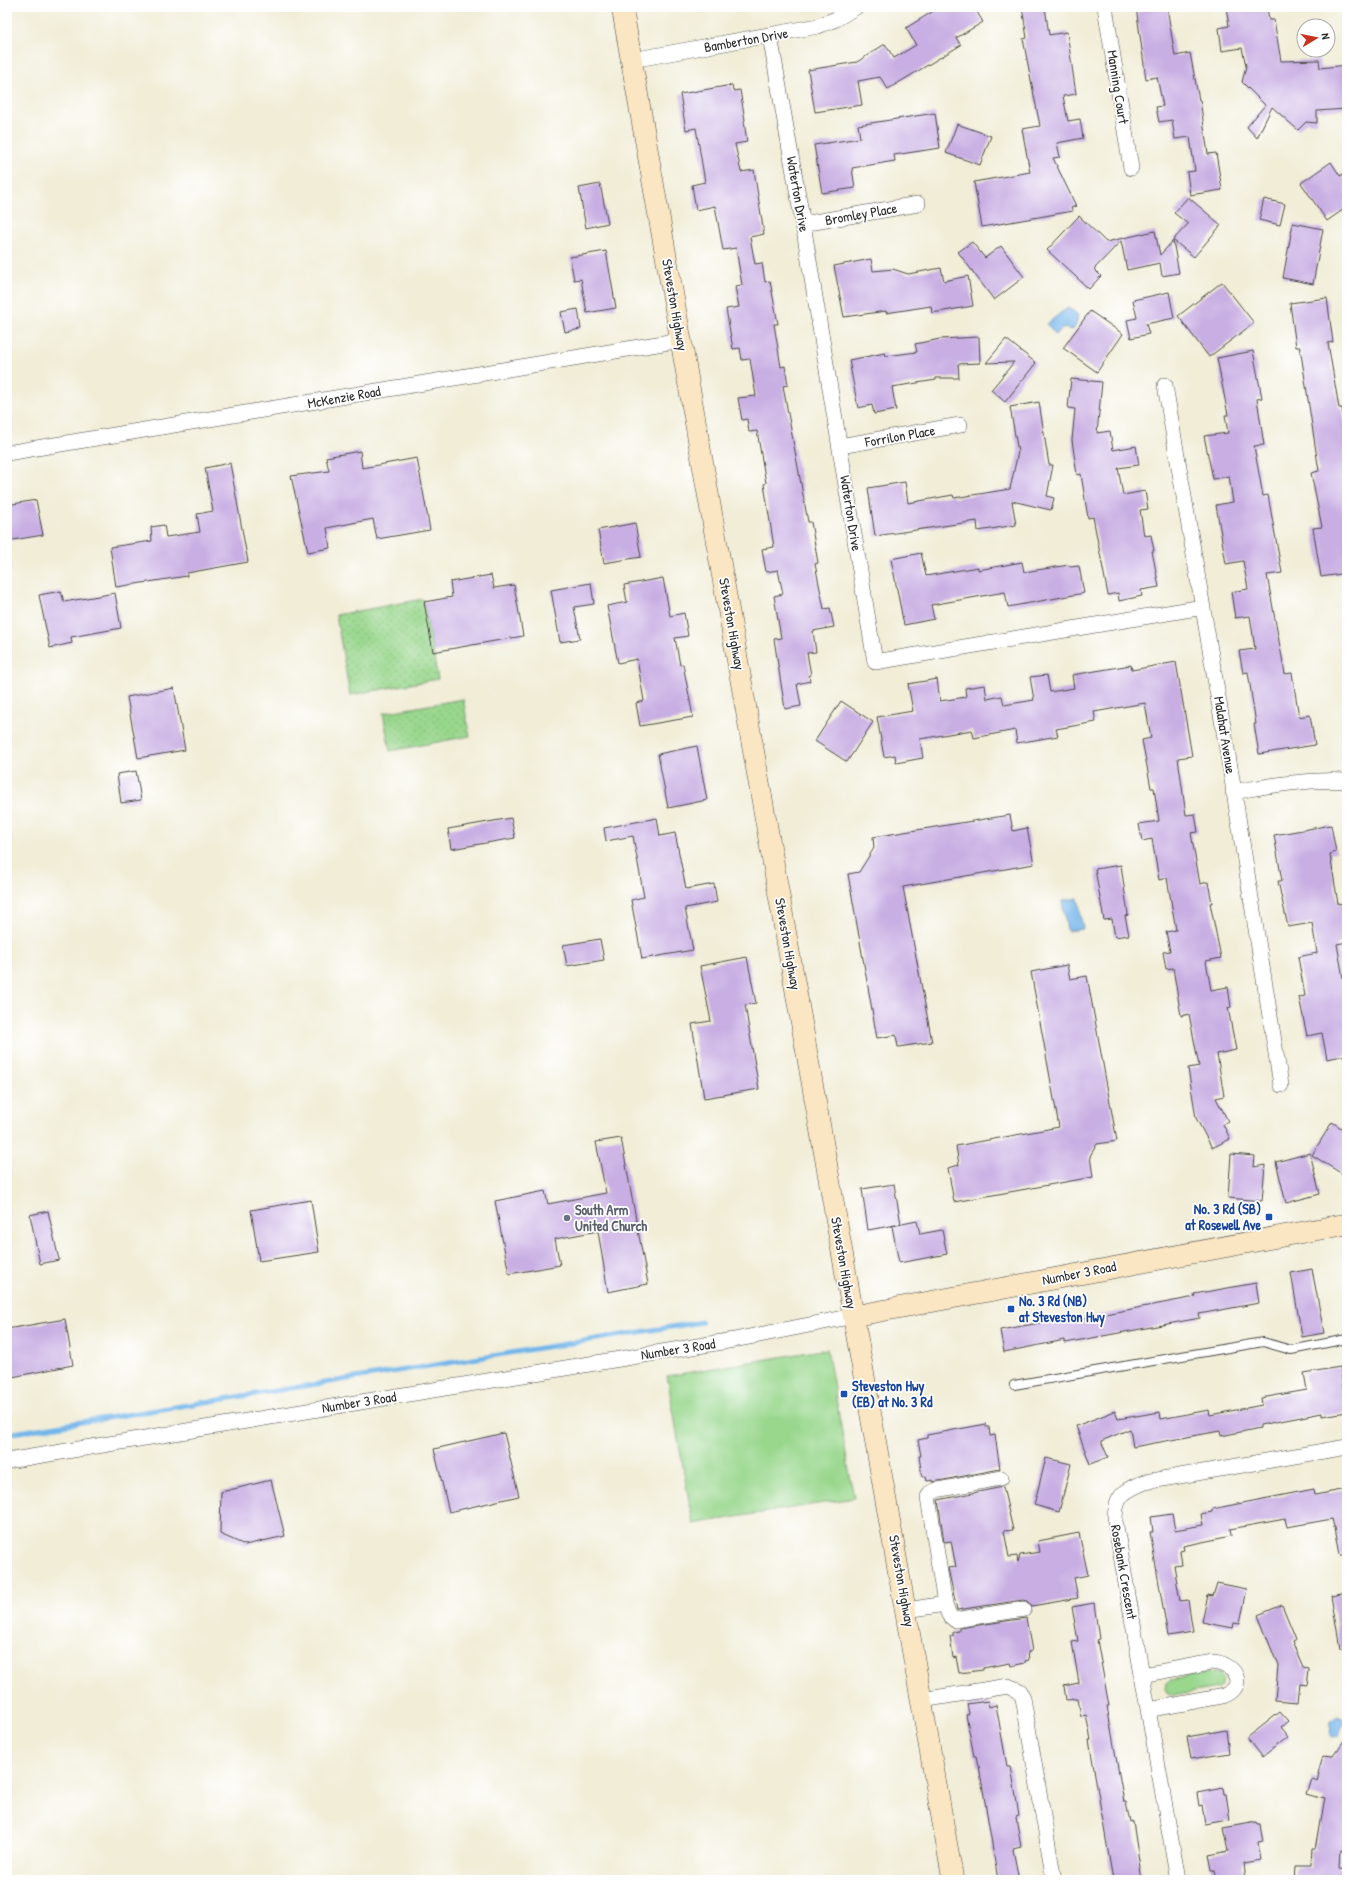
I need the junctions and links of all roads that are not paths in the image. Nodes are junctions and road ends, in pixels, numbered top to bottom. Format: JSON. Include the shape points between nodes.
{"nodes":[{"id":1,"x":622,"y":7,"type":"edge"},
{"id":2,"x":856,"y":7,"type":"edge"},
{"id":3,"x":1105,"y":7,"type":"edge"},
{"id":4,"x":770,"y":36,"type":"junction"},
{"id":5,"x":632,"y":60,"type":"junction"},
{"id":6,"x":1131,"y":168,"type":"dead end"},
{"id":7,"x":918,"y":204,"type":"dead end"},
{"id":8,"x":803,"y":224,"type":"junction"},
{"id":9,"x":681,"y":340,"type":"junction"},
{"id":10,"x":1165,"y":385,"type":"dead end"},
{"id":11,"x":960,"y":425,"type":"dead end"},
{"id":12,"x":840,"y":446,"type":"junction"},
{"id":13,"x":7,"y":453,"type":"edge"},
{"id":14,"x":1203,"y":606,"type":"junction"},
{"id":15,"x":1347,"y":781,"type":"edge"},
{"id":16,"x":1233,"y":792,"type":"junction"},
{"id":17,"x":1280,"y":1085,"type":"dead end"},
{"id":18,"x":1347,"y":1225,"type":"edge"},
{"id":19,"x":854,"y":1316,"type":"junction"},
{"id":20,"x":1347,"y":1339,"type":"edge"},
{"id":21,"x":1014,"y":1385,"type":"dead end"},
{"id":22,"x":1347,"y":1447,"type":"edge"},
{"id":23,"x":7,"y":1461,"type":"edge"},
{"id":24,"x":1000,"y":1478,"type":"dead end"},
{"id":25,"x":945,"y":1604,"type":"junction"},
{"id":26,"x":1024,"y":1609,"type":"dead end"},
{"id":27,"x":907,"y":1610,"type":"junction"},
{"id":28,"x":1142,"y":1674,"type":"junction"},
{"id":29,"x":922,"y":1700,"type":"junction"},
{"id":30,"x":1148,"y":1710,"type":"junction"},
{"id":31,"x":953,"y":1880,"type":"edge"},
{"id":32,"x":1054,"y":1880,"type":"edge"},
{"id":33,"x":1178,"y":1880,"type":"edge"}],
"edges":[{"from":1,"to":5,"type":"main road","name":"Steveston Highway"},
{"from":2,"to":4,"type":"street","name":"Bamberton Drive","via":[[818,26]]},
{"from":3,"to":6,"type":"street","name":"Manning Court"},
{"from":4,"to":5,"type":"street","name":"Bamberton Drive"},
{"from":4,"to":8,"type":"street","name":"Waterton Drive"},
{"from":5,"to":9,"type":"main road","name":"Steveston Highway"},
{"from":7,"to":8,"type":"street","name":"Bromley Place"},
{"from":8,"to":12,"type":"street","name":"Waterton Drive"},
{"from":9,"to":13,"type":"street","name":"McKenzie Road"},
{"from":9,"to":19,"type":"main road","name":"Steveston Highway"},
{"from":10,"to":14,"type":"street","name":"Malahat Avenue"},
{"from":11,"to":12,"type":"street","name":"Forrilon Place"},
{"from":12,"to":14,"type":"street","name":"Waterton Drive","via":[[875,662]]},
{"from":14,"to":16,"type":"street","name":"Malahat Avenue"},
{"from":15,"to":16,"type":"street","via":[[1300,781]]},
{"from":16,"to":17,"type":"street","name":"Malahat Avenue"},
{"from":18,"to":19,"type":"main road","name":"Number 3 Road"},
{"from":19,"to":23,"type":"street","name":"Number 3 Road","via":[[734,1340]]},
{"from":19,"to":27,"type":"main road","name":"Steveston Highway"},
{"from":20,"to":21,"type":"lane","via":[[1291,1350],[1263,1342]]},
{"from":22,"to":28,"type":"street","name":"Rosebank Crescent","via":[[1145,1482],[1130,1488],[1119,1497],[1115,1507],[1115,1521]]},
{"from":24,"to":25,"type":"street","via":[[937,1490],[928,1497]]},
{"from":25,"to":26,"type":"street","via":[[949,1615],[955,1620]]},
{"from":25,"to":27,"type":"street"},
{"from":27,"to":29,"type":"main road","name":"Steveston Highway"},
{"from":28,"to":30,"type":"street","name":"Rosebank Crescent"},
{"from":28,"to":30,"type":"street","via":[[1212,1662],[1230,1667],[1236,1677],[1233,1691],[1223,1696]]},
{"from":29,"to":31,"type":"main road","name":"Steveston Highway"},
{"from":29,"to":32,"type":"street","via":[[1008,1686],[1022,1694]]},
{"from":30,"to":33,"type":"street","name":"Rosebank Crescent"}]}
